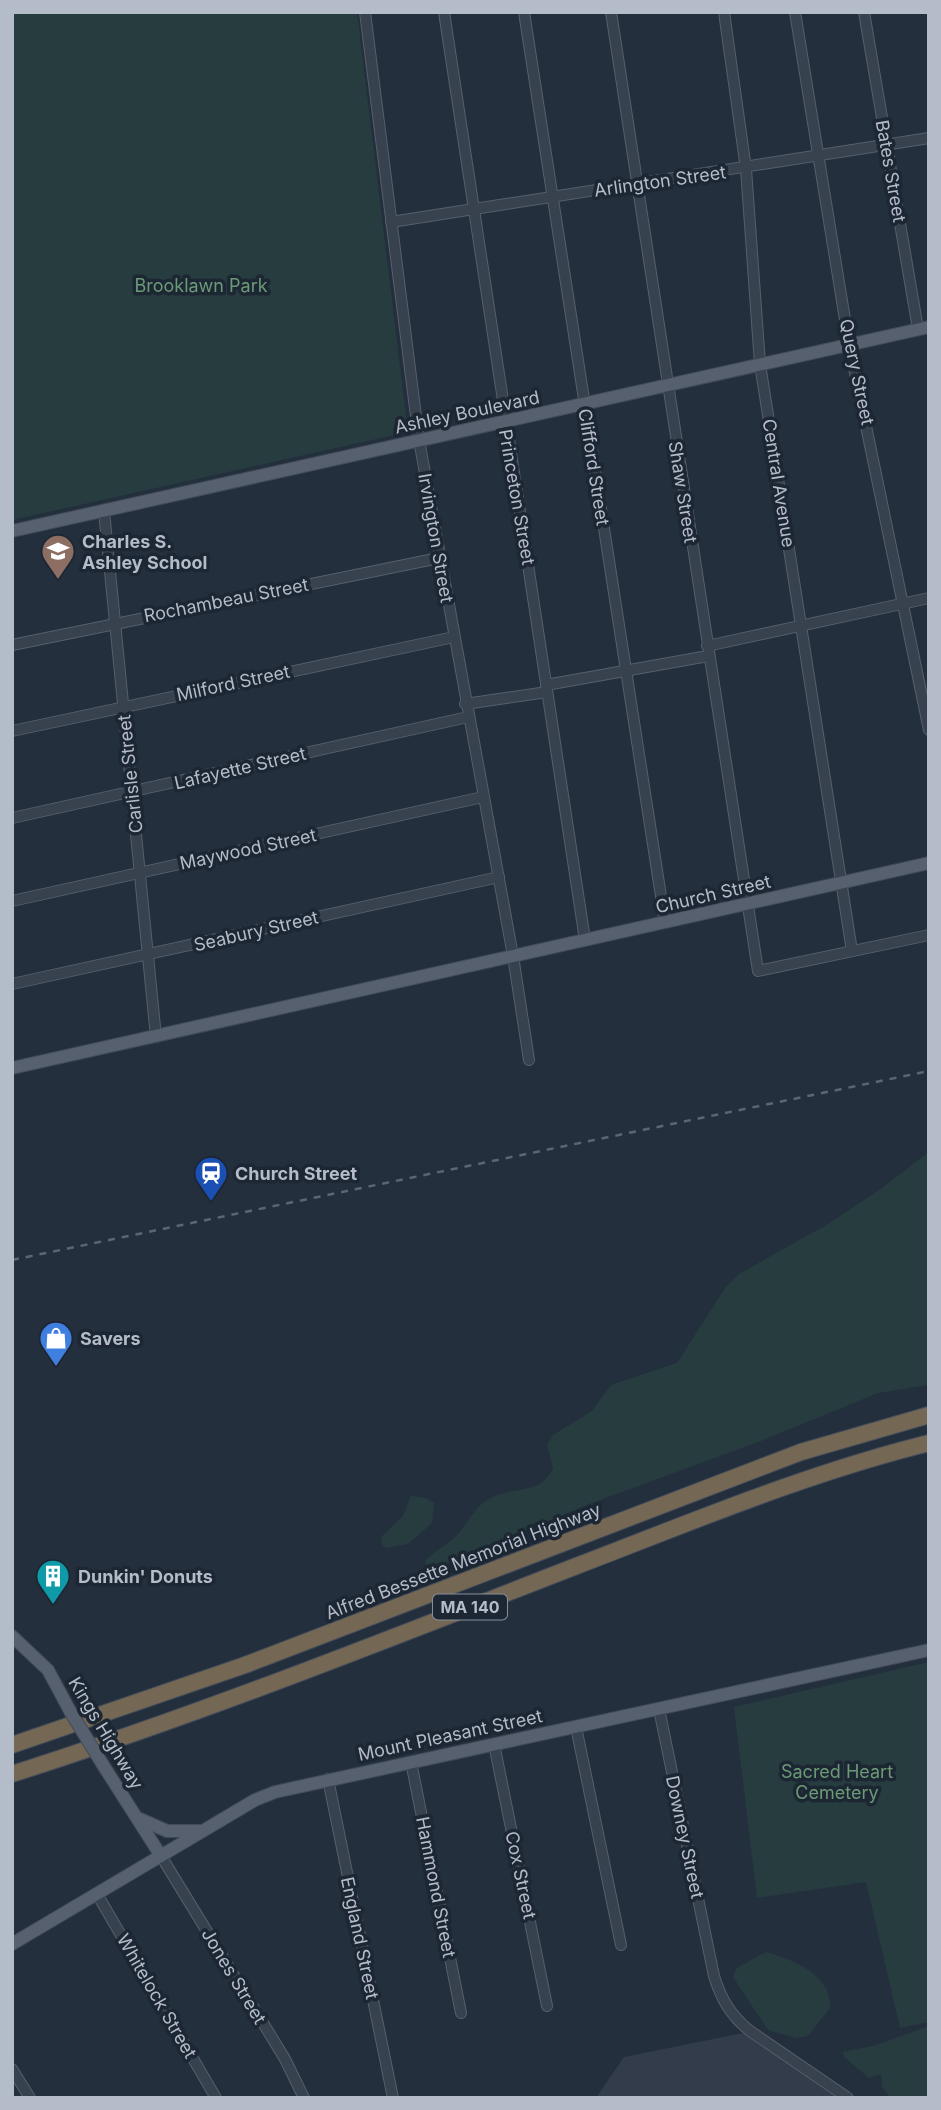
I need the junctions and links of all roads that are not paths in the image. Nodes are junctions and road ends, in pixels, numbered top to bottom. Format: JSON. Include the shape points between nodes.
{"nodes":[{"id":1,"x":365,"y":12,"type":"edge"},
{"id":2,"x":444,"y":12,"type":"edge"},
{"id":3,"x":524,"y":12,"type":"edge"},
{"id":4,"x":611,"y":12,"type":"edge"},
{"id":5,"x":724,"y":12,"type":"edge"},
{"id":6,"x":795,"y":12,"type":"edge"},
{"id":7,"x":864,"y":12,"type":"edge"},
{"id":8,"x":929,"y":138,"type":"edge"},
{"id":9,"x":887,"y":145,"type":"junction"},
{"id":10,"x":820,"y":156,"type":"junction"},
{"id":11,"x":746,"y":169,"type":"junction"},
{"id":12,"x":636,"y":184,"type":"junction"},
{"id":13,"x":554,"y":198,"type":"junction"},
{"id":14,"x":473,"y":210,"type":"junction"},
{"id":15,"x":391,"y":222,"type":"junction"},
{"id":16,"x":923,"y":328,"type":"edge"},
{"id":17,"x":849,"y":344,"type":"junction"},
{"id":18,"x":760,"y":364,"type":"junction"},
{"id":19,"x":666,"y":386,"type":"junction"},
{"id":20,"x":584,"y":404,"type":"junction"},
{"id":21,"x":504,"y":422,"type":"junction"},
{"id":22,"x":419,"y":440,"type":"junction"},
{"id":23,"x":104,"y":511,"type":"junction"},
{"id":24,"x":12,"y":531,"type":"edge"},
{"id":25,"x":439,"y":558,"type":"junction"},
{"id":26,"x":929,"y":598,"type":"edge"},
{"id":27,"x":902,"y":604,"type":"junction"},
{"id":28,"x":115,"y":622,"type":"junction"},
{"id":29,"x":800,"y":625,"type":"junction"},
{"id":30,"x":454,"y":637,"type":"junction"},
{"id":31,"x":12,"y":645,"type":"edge"},
{"id":32,"x":707,"y":651,"type":"junction"},
{"id":33,"x":626,"y":672,"type":"junction"},
{"id":34,"x":546,"y":689,"type":"junction"},
{"id":35,"x":465,"y":704,"type":"junction"},
{"id":36,"x":123,"y":706,"type":"junction"},
{"id":37,"x":468,"y":717,"type":"junction"},
{"id":38,"x":929,"y":730,"type":"edge"},
{"id":39,"x":12,"y":731,"type":"edge"},
{"id":40,"x":131,"y":792,"type":"junction"},
{"id":41,"x":483,"y":797,"type":"junction"},
{"id":42,"x":12,"y":818,"type":"edge"},
{"id":43,"x":929,"y":863,"type":"edge"},
{"id":44,"x":140,"y":873,"type":"junction"},
{"id":45,"x":499,"y":877,"type":"junction"},
{"id":46,"x":841,"y":882,"type":"junction"},
{"id":47,"x":12,"y":901,"type":"edge"},
{"id":48,"x":747,"y":904,"type":"junction"},
{"id":49,"x":665,"y":922,"type":"junction"},
{"id":50,"x":929,"y":935,"type":"edge"},
{"id":51,"x":585,"y":940,"type":"junction"},
{"id":52,"x":852,"y":951,"type":"junction"},
{"id":53,"x":148,"y":955,"type":"junction"},
{"id":54,"x":513,"y":956,"type":"junction"},
{"id":55,"x":12,"y":985,"type":"edge"},
{"id":56,"x":156,"y":1037,"type":"junction"},
{"id":57,"x":529,"y":1060,"type":"dead end"},
{"id":58,"x":12,"y":1068,"type":"edge"},
{"id":59,"x":929,"y":1415,"type":"edge"},
{"id":60,"x":929,"y":1443,"type":"edge"},
{"id":61,"x":12,"y":1636,"type":"edge"},
{"id":62,"x":929,"y":1650,"type":"edge"},
{"id":63,"x":659,"y":1709,"type":"junction"},
{"id":64,"x":576,"y":1727,"type":"junction"},
{"id":65,"x":17,"y":1743,"type":"edge"},
{"id":66,"x":494,"y":1744,"type":"junction"},
{"id":67,"x":58,"y":1759,"type":"junction"},
{"id":68,"x":411,"y":1762,"type":"junction"},
{"id":69,"x":12,"y":1774,"type":"edge"},
{"id":70,"x":12,"y":1779,"type":"edge"},
{"id":71,"x":328,"y":1779,"type":"junction"},
{"id":72,"x":136,"y":1817,"type":"junction"},
{"id":73,"x":204,"y":1831,"type":"junction"},
{"id":74,"x":161,"y":1856,"type":"junction"},
{"id":75,"x":97,"y":1894,"type":"junction"},
{"id":76,"x":12,"y":1944,"type":"edge"},
{"id":77,"x":621,"y":1945,"type":"dead end"},
{"id":78,"x":547,"y":2006,"type":"dead end"},
{"id":79,"x":461,"y":2013,"type":"dead end"},
{"id":80,"x":12,"y":2069,"type":"edge"},
{"id":81,"x":30,"y":2098,"type":"edge"},
{"id":82,"x":216,"y":2098,"type":"edge"},
{"id":83,"x":304,"y":2098,"type":"edge"},
{"id":84,"x":393,"y":2098,"type":"edge"},
{"id":85,"x":848,"y":2098,"type":"edge"}],
"edges":[{"from":1,"to":15,"type":"street","name":"Irvington Street"},
{"from":2,"to":14,"type":"street","name":"Princeton Street"},
{"from":3,"to":13,"type":"street","name":"Clifford Street"},
{"from":4,"to":12,"type":"street","name":"Shaw Street"},
{"from":5,"to":11,"type":"street","name":"Central Avenue"},
{"from":6,"to":10,"type":"street","name":"Query Street"},
{"from":7,"to":9,"type":"street","name":"Bates Street"},
{"from":8,"to":9,"type":"street","name":"Arlington Street"},
{"from":9,"to":10,"type":"street","name":"Arlington Street"},
{"from":9,"to":16,"type":"street","name":"Bates Street"},
{"from":10,"to":11,"type":"street","name":"Arlington Street"},
{"from":10,"to":17,"type":"street","name":"Query Street"},
{"from":11,"to":12,"type":"street","name":"Arlington Street"},
{"from":11,"to":18,"type":"street","name":"Central Avenue"},
{"from":12,"to":13,"type":"street","name":"Arlington Street"},
{"from":12,"to":19,"type":"street","name":"Shaw Street"},
{"from":13,"to":14,"type":"street","name":"Arlington Street"},
{"from":13,"to":20,"type":"street","name":"Clifford Street"},
{"from":14,"to":15,"type":"street","name":"Arlington Street"},
{"from":14,"to":21,"type":"street","name":"Princeton Street"},
{"from":15,"to":22,"type":"street","name":"Irvington Street"},
{"from":16,"to":17,"type":"main road","name":"Ashley Boulevard"},
{"from":17,"to":18,"type":"main road","name":"Ashley Boulevard"},
{"from":17,"to":27,"type":"street","name":"Query Street"},
{"from":18,"to":19,"type":"main road","name":"Ashley Boulevard"},
{"from":18,"to":29,"type":"street","name":"Central Avenue"},
{"from":19,"to":20,"type":"main road","name":"Ashley Boulevard"},
{"from":19,"to":32,"type":"street","name":"Shaw Street"},
{"from":20,"to":21,"type":"main road","name":"Ashley Boulevard"},
{"from":20,"to":33,"type":"street","name":"Clifford Street"},
{"from":21,"to":22,"type":"main road","name":"Ashley Boulevard"},
{"from":21,"to":34,"type":"street","name":"Princeton Street"},
{"from":22,"to":23,"type":"main road","name":"Ashley Boulevard"},
{"from":22,"to":25,"type":"street","name":"Irvington Street"},
{"from":23,"to":24,"type":"main road","name":"Ashley Boulevard"},
{"from":23,"to":28,"type":"street","name":"Carlisle Street"},
{"from":25,"to":28,"type":"street","name":"Rochambeau Street"},
{"from":25,"to":30,"type":"street","name":"Irvington Street"},
{"from":26,"to":27,"type":"street"},
{"from":27,"to":29,"type":"street"},
{"from":27,"to":38,"type":"street","name":"Query Street"},
{"from":28,"to":31,"type":"street","name":"Rochambeau Street"},
{"from":28,"to":36,"type":"street","name":"Carlisle Street"},
{"from":29,"to":32,"type":"street"},
{"from":29,"to":46,"type":"street","name":"Central Avenue"},
{"from":30,"to":35,"type":"street","name":"Irvington Street"},
{"from":30,"to":36,"type":"street","name":"Milford Street"},
{"from":32,"to":33,"type":"street"},
{"from":32,"to":48,"type":"street","name":"Shaw Street"},
{"from":33,"to":34,"type":"street"},
{"from":33,"to":49,"type":"street","name":"Clifford Street"},
{"from":34,"to":35,"type":"street"},
{"from":34,"to":51,"type":"street","name":"Princeton Street"},
{"from":35,"to":37,"type":"street","name":"Irvington Street"},
{"from":36,"to":39,"type":"street","name":"Milford Street"},
{"from":36,"to":40,"type":"street","name":"Carlisle Street"},
{"from":37,"to":40,"type":"street","name":"Lafayette Street"},
{"from":37,"to":41,"type":"street","name":"Irvington Street"},
{"from":40,"to":42,"type":"street","name":"Lafayette Street"},
{"from":40,"to":44,"type":"street","name":"Carlisle Street"},
{"from":41,"to":44,"type":"street","name":"Maywood Street"},
{"from":41,"to":45,"type":"street","name":"Irvington Street"},
{"from":43,"to":46,"type":"main road","name":"Church Street"},
{"from":44,"to":47,"type":"street","name":"Maywood Street"},
{"from":44,"to":53,"type":"street","name":"Carlisle Street"},
{"from":45,"to":53,"type":"street","name":"Seabury Street"},
{"from":45,"to":54,"type":"street","name":"Irvington Street"},
{"from":46,"to":48,"type":"main road","name":"Church Street"},
{"from":46,"to":52,"type":"street","name":"Central Avenue"},
{"from":48,"to":49,"type":"main road","name":"Church Street"},
{"from":48,"to":52,"type":"street","name":"Shaw Street","via":[[758,971]]},
{"from":49,"to":51,"type":"main road","name":"Church Street"},
{"from":50,"to":52,"type":"street"},
{"from":51,"to":54,"type":"main road","name":"Church Street"},
{"from":53,"to":55,"type":"street","name":"Seabury Street"},
{"from":53,"to":56,"type":"street","name":"Carlisle Street"},
{"from":54,"to":56,"type":"main road","name":"Church Street"},
{"from":54,"to":57,"type":"street","name":"Irvington Street"},
{"from":56,"to":58,"type":"main road","name":"Church Street"},
{"from":59,"to":65,"type":"highway","name":"Alfred Bessette Memorial Highway","number":"MA 140","via":[[789,1457],[245,1665]]},
{"from":60,"to":67,"type":"highway","number":"MA 140","via":[[755,1497],[308,1671]]},
{"from":61,"to":72,"type":"main road","name":"Kings Highway","bridge":true,"via":[[48,1670]]},
{"from":62,"to":63,"type":"main road","name":"Mount Pleasant Street"},
{"from":63,"to":64,"type":"main road","name":"Mount Pleasant Street"},
{"from":63,"to":85,"type":"street","name":"Downey Street","via":[[721,1996],[737,2020]]},
{"from":64,"to":66,"type":"main road","name":"Mount Pleasant Street"},
{"from":64,"to":77,"type":"street"},
{"from":66,"to":68,"type":"main road","name":"Mount Pleasant Street"},
{"from":66,"to":78,"type":"street","name":"Cox Street"},
{"from":67,"to":69,"type":"highway","number":"MA 140"},
{"from":67,"to":70,"type":"highway"},
{"from":68,"to":71,"type":"main road","name":"Mount Pleasant Street"},
{"from":68,"to":79,"type":"street","name":"Hammond Street"},
{"from":71,"to":73,"type":"main road","name":"Mount Pleasant Street","via":[[265,1796]]},
{"from":71,"to":84,"type":"street","name":"England Street"},
{"from":72,"to":73,"type":"main road","via":[[167,1831]]},
{"from":72,"to":74,"type":"main road","name":"Kings Highway"},
{"from":73,"to":74,"type":"main road","name":"Mount Pleasant Street"},
{"from":74,"to":75,"type":"main road","name":"Mount Pleasant Street"},
{"from":74,"to":83,"type":"street","name":"Jones Street"},
{"from":75,"to":76,"type":"main road","name":"Mount Pleasant Street"},
{"from":75,"to":82,"type":"street","name":"Whitelock Street"},
{"from":80,"to":81,"type":"street"}]}
